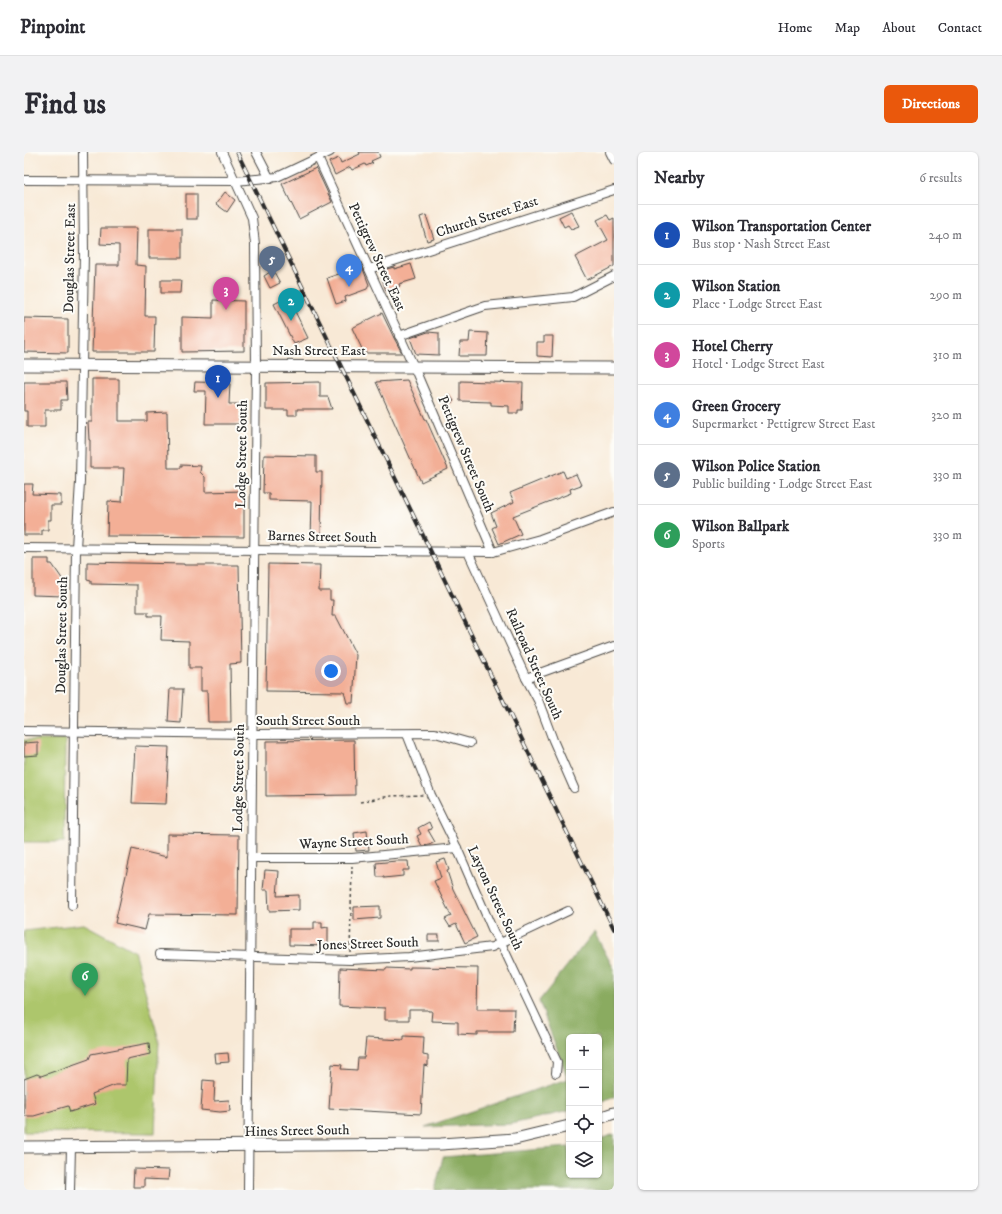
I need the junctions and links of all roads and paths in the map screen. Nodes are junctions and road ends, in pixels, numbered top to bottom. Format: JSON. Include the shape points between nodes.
{"nodes":[{"id":1,"x":83,"y":152,"type":"edge"},
{"id":2,"x":222,"y":152,"type":"edge"},
{"id":3,"x":256,"y":152,"type":"edge"},
{"id":4,"x":330,"y":152,"type":"edge"},
{"id":5,"x":610,"y":152,"type":"edge"},
{"id":6,"x":318,"y":158,"type":"junction"},
{"id":7,"x":614,"y":160,"type":"edge"},
{"id":8,"x":270,"y":179,"type":"junction"},
{"id":9,"x":24,"y":180,"type":"edge"},
{"id":10,"x":84,"y":180,"type":"junction"},
{"id":11,"x":236,"y":181,"type":"junction"},
{"id":12,"x":614,"y":190,"type":"edge"},
{"id":13,"x":369,"y":269,"type":"junction"},
{"id":14,"x":614,"y":276,"type":"edge"},
{"id":15,"x":399,"y":336,"type":"junction"},
{"id":16,"x":24,"y":364,"type":"edge"},
{"id":17,"x":81,"y":365,"type":"junction"},
{"id":18,"x":256,"y":366,"type":"junction"},
{"id":19,"x":414,"y":367,"type":"junction"},
{"id":20,"x":614,"y":368,"type":"edge"},
{"id":21,"x":614,"y":512,"type":"edge"},
{"id":22,"x":24,"y":548,"type":"edge"},
{"id":23,"x":76,"y":548,"type":"junction"},
{"id":24,"x":254,"y":550,"type":"junction"},
{"id":25,"x":468,"y":552,"type":"junction"},
{"id":26,"x":493,"y":552,"type":"junction"},
{"id":27,"x":614,"y":646,"type":"edge"},
{"id":28,"x":526,"y":678,"type":"junction"},
{"id":29,"x":24,"y":731,"type":"edge"},
{"id":30,"x":73,"y":732,"type":"junction"},
{"id":31,"x":252,"y":734,"type":"junction"},
{"id":32,"x":408,"y":734,"type":"junction"},
{"id":33,"x":470,"y":743,"type":"dead end"},
{"id":34,"x":574,"y":788,"type":"dead end"},
{"id":35,"x":431,"y":795,"type":"junction"},
{"id":36,"x":360,"y":802,"type":"dead end"},
{"id":37,"x":457,"y":848,"type":"junction"},
{"id":38,"x":251,"y":858,"type":"junction"},
{"id":39,"x":352,"y":858,"type":"junction"},
{"id":40,"x":72,"y":905,"type":"dead end"},
{"id":41,"x":568,"y":911,"type":"dead end"},
{"id":42,"x":500,"y":943,"type":"junction"},
{"id":43,"x":160,"y":954,"type":"dead end"},
{"id":44,"x":250,"y":957,"type":"junction"},
{"id":45,"x":350,"y":960,"type":"junction"},
{"id":46,"x":556,"y":1073,"type":"dead end"},
{"id":47,"x":614,"y":1113,"type":"edge"},
{"id":48,"x":602,"y":1117,"type":"edge"},
{"id":49,"x":566,"y":1127,"type":"edge"},
{"id":50,"x":248,"y":1146,"type":"junction"},
{"id":51,"x":24,"y":1147,"type":"edge"},
{"id":52,"x":71,"y":1147,"type":"junction"},
{"id":53,"x":70,"y":1190,"type":"edge"},
{"id":54,"x":248,"y":1190,"type":"edge"}],
"edges":[{"from":1,"to":10,"type":"street","name":"Douglas Street East"},
{"from":2,"to":11,"type":"street","name":"Lodge Street South"},
{"from":3,"to":8,"type":"street"},
{"from":4,"to":6,"type":"street"},
{"from":5,"to":7,"type":"street"},
{"from":6,"to":8,"type":"street"},
{"from":6,"to":13,"type":"street","name":"Pettigrew Street East"},
{"from":8,"to":11,"type":"street"},
{"from":9,"to":10,"type":"street"},
{"from":10,"to":11,"type":"street"},
{"from":10,"to":17,"type":"street","name":"Douglas Street East"},
{"from":11,"to":18,"type":"street","name":"Lodge Street South","via":[[252,218],[254,231]]},
{"from":12,"to":13,"type":"street","name":"Church Street East"},
{"from":13,"to":15,"type":"street","name":"Pettigrew Street East"},
{"from":14,"to":15,"type":"street","via":[[573,296],[485,306]]},
{"from":15,"to":19,"type":"street","name":"Pettigrew Street East"},
{"from":16,"to":17,"type":"main road","name":"Nash Street East"},
{"from":17,"to":18,"type":"main road","name":"Nash Street East"},
{"from":17,"to":23,"type":"street","name":"Douglas Street South","via":[[80,482]]},
{"from":18,"to":19,"type":"main road","name":"Nash Street East"},
{"from":18,"to":24,"type":"street","name":"Lodge Street South"},
{"from":19,"to":20,"type":"main road","name":"Nash Street East"},
{"from":19,"to":26,"type":"street","name":"Pettigrew Street South"},
{"from":21,"to":26,"type":"street","name":"Barnes Street South","via":[[540,539]]},
{"from":22,"to":23,"type":"street","name":"Barnes Street South"},
{"from":23,"to":24,"type":"street","name":"Barnes Street South"},
{"from":23,"to":30,"type":"street","name":"Douglas Street South"},
{"from":24,"to":25,"type":"street","name":"Barnes Street South"},
{"from":24,"to":31,"type":"street","name":"Lodge Street South"},
{"from":25,"to":26,"type":"street","name":"Barnes Street South"},
{"from":25,"to":28,"type":"street","name":"Railroad Street South"},
{"from":27,"to":28,"type":"street"},
{"from":28,"to":34,"type":"street","name":"Railroad Street South","via":[[538,700]]},
{"from":29,"to":30,"type":"street","name":"South Street South"},
{"from":30,"to":31,"type":"street","name":"South Street South"},
{"from":30,"to":40,"type":"street","name":"Douglas Street South"},
{"from":31,"to":32,"type":"street","name":"South Street South"},
{"from":31,"to":38,"type":"street","name":"Lodge Street South"},
{"from":32,"to":33,"type":"street","name":"South Street South","via":[[435,733]]},
{"from":32,"to":35,"type":"street","name":"Layton Street South"},
{"from":35,"to":36,"type":"path","via":[[390,796]]},
{"from":35,"to":37,"type":"street","name":"Layton Street South"},
{"from":37,"to":39,"type":"street","name":"Wayne Street South"},
{"from":37,"to":42,"type":"street","name":"Layton Street South"},
{"from":38,"to":39,"type":"street","name":"Wayne Street South"},
{"from":38,"to":44,"type":"street","name":"Lodge Street South"},
{"from":39,"to":45,"type":"path"},
{"from":41,"to":42,"type":"street","name":"Jones Street South"},
{"from":42,"to":45,"type":"street","name":"Jones Street South","via":[[481,949]]},
{"from":42,"to":46,"type":"street","name":"Layton Street South","via":[[557,1062]]},
{"from":43,"to":44,"type":"street","name":"Jones Street South"},
{"from":44,"to":45,"type":"street","name":"Jones Street South"},
{"from":44,"to":50,"type":"street","name":"Lodge Street South"},
{"from":47,"to":48,"type":"main road"},
{"from":49,"to":50,"type":"main road","name":"Hines Street South","via":[[514,1139],[441,1144]]},
{"from":50,"to":52,"type":"main road","name":"Hines Street South"},
{"from":50,"to":54,"type":"street","name":"Lodge Street South"},
{"from":51,"to":52,"type":"main road","name":"Hines Street South"},
{"from":52,"to":53,"type":"street"}]}
